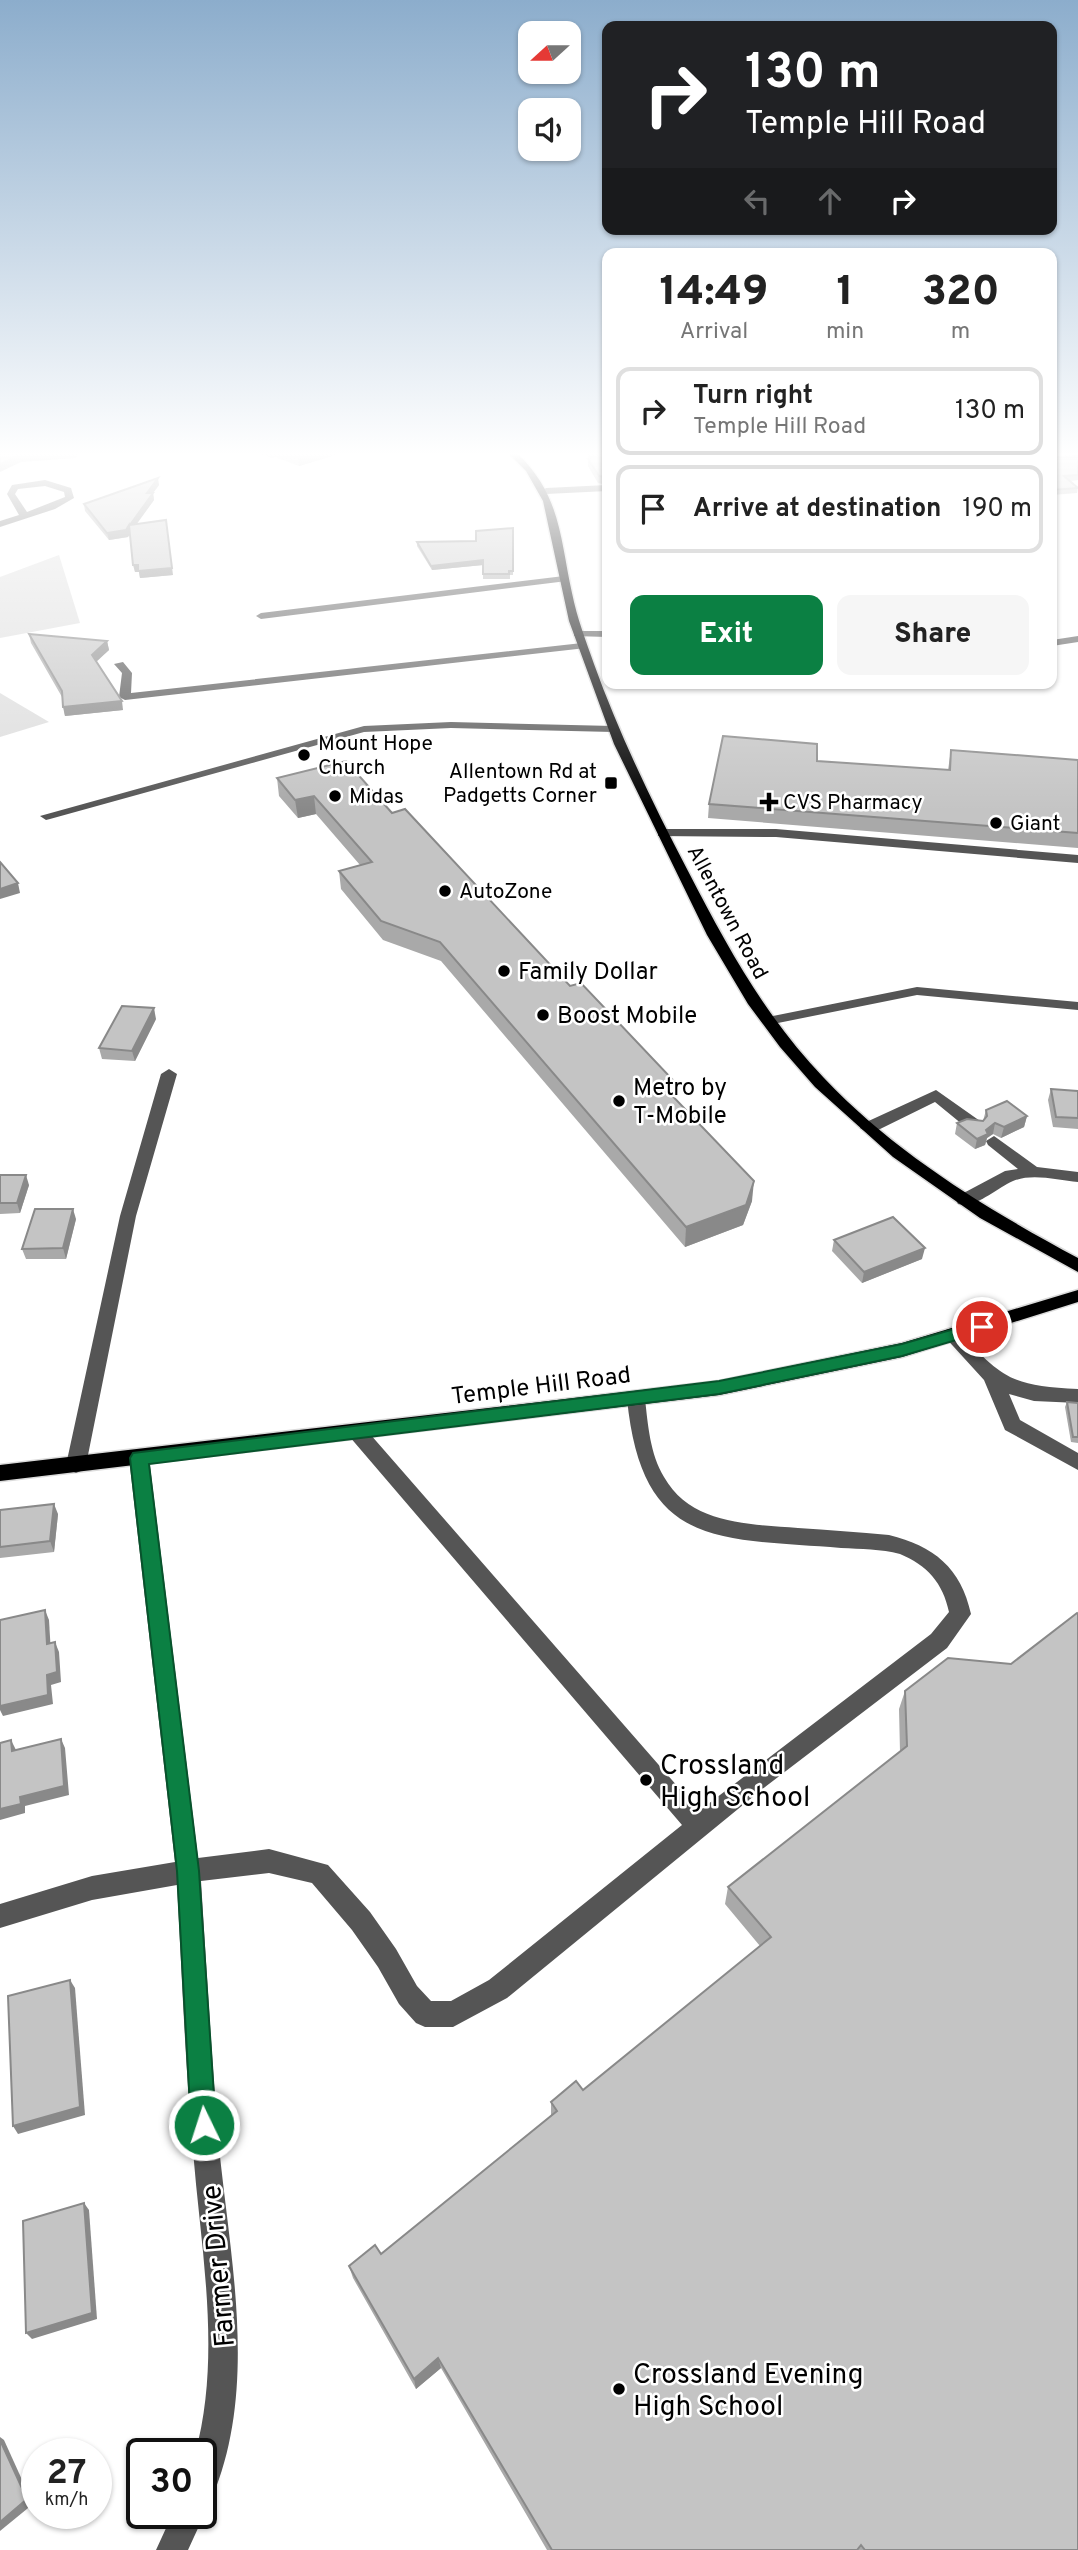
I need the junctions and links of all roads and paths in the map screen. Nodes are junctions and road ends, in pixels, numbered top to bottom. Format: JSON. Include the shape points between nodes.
{"nodes":[{"id":1,"x":563,"y":573,"type":"edge"},
{"id":2,"x":564,"y":579,"type":"junction"},
{"id":3,"x":261,"y":616,"type":"dead end"},
{"id":4,"x":602,"y":635,"type":"edge"},
{"id":5,"x":1078,"y":639,"type":"edge"},
{"id":6,"x":580,"y":640,"type":"junction"},
{"id":7,"x":1057,"y":642,"type":"edge"},
{"id":8,"x":119,"y":664,"type":"dead end"},
{"id":9,"x":613,"y":729,"type":"junction"},
{"id":10,"x":46,"y":816,"type":"dead end"},
{"id":11,"x":662,"y":833,"type":"junction"},
{"id":12,"x":1078,"y":859,"type":"edge"},
{"id":13,"x":1078,"y":1006,"type":"edge"},
{"id":14,"x":768,"y":1021,"type":"junction"},
{"id":15,"x":169,"y":1074,"type":"dead end"},
{"id":16,"x":974,"y":1125,"type":"edge"},
{"id":17,"x":868,"y":1128,"type":"junction"},
{"id":18,"x":994,"y":1140,"type":"edge"},
{"id":19,"x":1033,"y":1172,"type":"junction"},
{"id":20,"x":1078,"y":1177,"type":"edge"},
{"id":21,"x":964,"y":1200,"type":"junction"},
{"id":22,"x":1078,"y":1266,"type":"edge"},
{"id":23,"x":1078,"y":1296,"type":"edge"},
{"id":24,"x":953,"y":1335,"type":"junction"},
{"id":25,"x":993,"y":1379,"type":"junction"},
{"id":26,"x":1078,"y":1396,"type":"edge"},
{"id":27,"x":636,"y":1399,"type":"junction"},
{"id":28,"x":356,"y":1431,"type":"junction"},
{"id":29,"x":139,"y":1458,"type":"junction"},
{"id":30,"x":1078,"y":1462,"type":"edge"},
{"id":31,"x":76,"y":1465,"type":"junction"},
{"id":32,"x":0,"y":1473,"type":"edge"},
{"id":33,"x":699,"y":1828,"type":"junction"},
{"id":34,"x":188,"y":1871,"type":"junction"},
{"id":35,"x":0,"y":1916,"type":"edge"},
{"id":36,"x":214,"y":2438,"type":"edge"},
{"id":37,"x":182,"y":2529,"type":"edge"},
{"id":38,"x":172,"y":2550,"type":"edge"}],
"edges":[{"from":1,"to":2,"type":"main road","name":"Allentown Road"},
{"from":2,"to":3,"type":"street"},
{"from":2,"to":6,"type":"main road","name":"Allentown Road"},
{"from":4,"to":6,"type":"street"},
{"from":5,"to":7,"type":"street"},
{"from":6,"to":8,"type":"street","via":[[125,697],[127,673]]},
{"from":6,"to":9,"type":"main road","name":"Allentown Road"},
{"from":9,"to":10,"type":"street","via":[[451,725],[364,729]]},
{"from":9,"to":11,"type":"main road","name":"Allentown Road"},
{"from":11,"to":12,"type":"street","via":[[776,834]]},
{"from":11,"to":14,"type":"main road","name":"Allentown Road","via":[[735,974]]},
{"from":13,"to":14,"type":"street","via":[[917,991]]},
{"from":14,"to":17,"type":"main road","name":"Allentown Road","via":[[829,1093]]},
{"from":15,"to":31,"type":"street","via":[[128,1216]]},
{"from":16,"to":17,"type":"street","via":[[936,1095]]},
{"from":17,"to":21,"type":"main road","name":"Allentown Road"},
{"from":18,"to":19,"type":"street"},
{"from":19,"to":20,"type":"street"},
{"from":19,"to":21,"type":"street","via":[[1011,1175]]},
{"from":21,"to":22,"type":"main road","name":"Allentown Road"},
{"from":23,"to":24,"type":"main road","name":"Temple Hill Road"},
{"from":24,"to":25,"type":"street"},
{"from":24,"to":27,"type":"main road","name":"Temple Hill Road","via":[[802,1372]]},
{"from":25,"to":26,"type":"street","via":[[1013,1391]]},
{"from":25,"to":30,"type":"street","via":[[1012,1425]]},
{"from":27,"to":28,"type":"main road","name":"Temple Hill Road"},
{"from":27,"to":33,"type":"street","via":[[643,1450],[657,1483],[691,1518],[732,1531],[911,1548],[940,1566],[958,1598],[960,1614],[939,1641]]},
{"from":28,"to":29,"type":"main road","name":"Temple Hill Road"},
{"from":28,"to":33,"type":"street"},
{"from":29,"to":31,"type":"main road","name":"Temple Hill Road"},
{"from":29,"to":34,"type":"street","name":"Farmer Drive"},
{"from":31,"to":32,"type":"main road","name":"Temple Hill Road"},
{"from":33,"to":34,"type":"street","via":[[498,1989],[453,2014],[425,2014],[361,1921],[319,1873],[269,1861]]},
{"from":34,"to":35,"type":"street","via":[[92,1888]]},
{"from":34,"to":36,"type":"street","name":"Farmer Drive","via":[[225,2359]]},
{"from":37,"to":38,"type":"street"}]}
